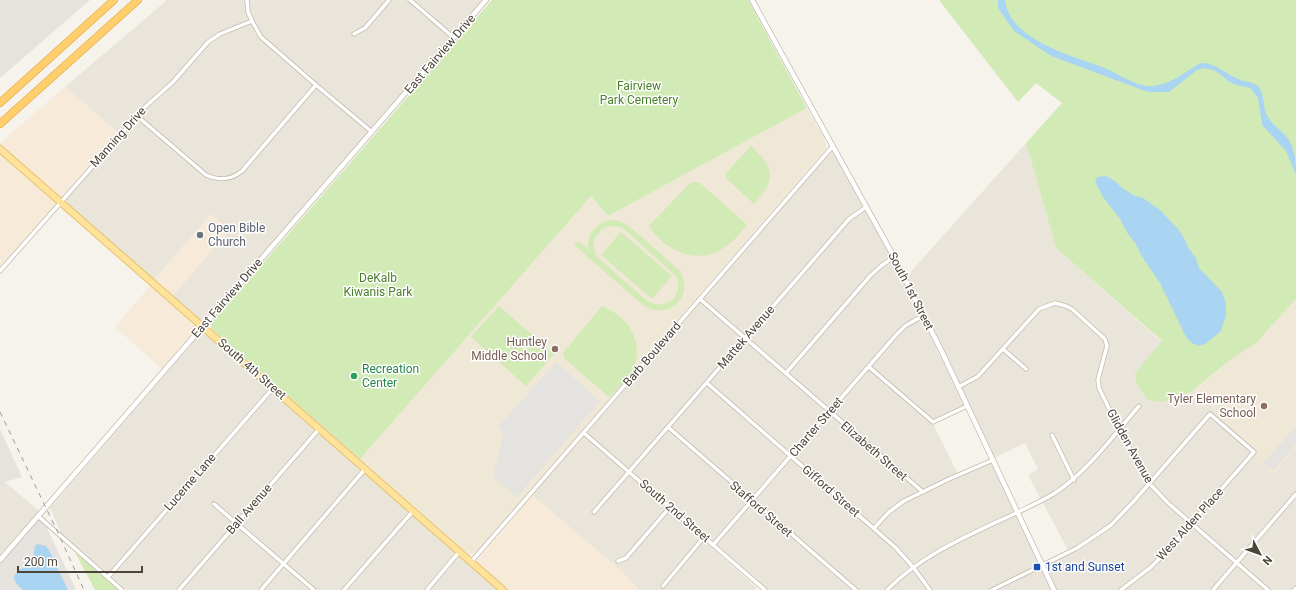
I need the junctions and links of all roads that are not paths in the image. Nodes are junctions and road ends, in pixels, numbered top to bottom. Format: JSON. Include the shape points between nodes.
{"nodes":[{"id":1,"x":114,"y":0,"type":"edge"},
{"id":2,"x":138,"y":0,"type":"edge"},
{"id":3,"x":247,"y":0,"type":"edge"},
{"id":4,"x":390,"y":0,"type":"edge"},
{"id":5,"x":410,"y":0,"type":"edge"},
{"id":6,"x":486,"y":0,"type":"edge"},
{"id":7,"x":752,"y":0,"type":"edge"},
{"id":8,"x":252,"y":21,"type":"junction"},
{"id":9,"x":354,"y":34,"type":"dead end"},
{"id":10,"x":454,"y":38,"type":"junction"},
{"id":11,"x":316,"y":85,"type":"junction"},
{"id":12,"x":0,"y":103,"type":"edge"},
{"id":13,"x":137,"y":116,"type":"junction"},
{"id":14,"x":0,"y":124,"type":"edge"},
{"id":15,"x":372,"y":132,"type":"junction"},
{"id":16,"x":833,"y":146,"type":"junction"},
{"id":17,"x":0,"y":149,"type":"edge"},
{"id":18,"x":60,"y":202,"type":"junction"},
{"id":19,"x":866,"y":207,"type":"junction"},
{"id":20,"x":894,"y":257,"type":"junction"},
{"id":21,"x":0,"y":271,"type":"edge"},
{"id":22,"x":700,"y":299,"type":"junction"},
{"id":23,"x":924,"y":315,"type":"junction"},
{"id":24,"x":203,"y":327,"type":"junction"},
{"id":25,"x":745,"y":338,"type":"junction"},
{"id":26,"x":1003,"y":349,"type":"junction"},
{"id":27,"x":868,"y":367,"type":"junction"},
{"id":28,"x":1026,"y":369,"type":"dead end"},
{"id":29,"x":786,"y":373,"type":"junction"},
{"id":30,"x":707,"y":383,"type":"junction"},
{"id":31,"x":958,"y":387,"type":"junction"},
{"id":32,"x":273,"y":388,"type":"junction"},
{"id":33,"x":967,"y":406,"type":"junction"},
{"id":34,"x":1139,"y":406,"type":"dead end"},
{"id":35,"x":829,"y":412,"type":"junction"},
{"id":36,"x":668,"y":427,"type":"junction"},
{"id":37,"x":319,"y":429,"type":"junction"},
{"id":38,"x":1119,"y":429,"type":"junction"},
{"id":39,"x":584,"y":433,"type":"junction"},
{"id":40,"x":1052,"y":435,"type":"dead end"},
{"id":41,"x":791,"y":457,"type":"junction"},
{"id":42,"x":993,"y":460,"type":"junction"},
{"id":43,"x":365,"y":470,"type":"junction"},
{"id":44,"x":628,"y":472,"type":"junction"},
{"id":45,"x":1074,"y":480,"type":"junction"},
{"id":46,"x":1149,"y":483,"type":"junction"},
{"id":47,"x":922,"y":492,"type":"junction"},
{"id":48,"x":1296,"y":494,"type":"edge"},
{"id":49,"x":752,"y":501,"type":"junction"},
{"id":50,"x":214,"y":504,"type":"dead end"},
{"id":51,"x":670,"y":507,"type":"junction"},
{"id":52,"x":413,"y":511,"type":"junction"},
{"id":53,"x":594,"y":512,"type":"dead end"},
{"id":54,"x":1018,"y":512,"type":"junction"},
{"id":55,"x":38,"y":516,"type":"junction"},
{"id":56,"x":1192,"y":523,"type":"junction"},
{"id":57,"x":237,"y":524,"type":"junction"},
{"id":58,"x":874,"y":528,"type":"junction"},
{"id":59,"x":704,"y":537,"type":"junction"},
{"id":60,"x":713,"y":545,"type":"junction"},
{"id":61,"x":459,"y":552,"type":"junction"},
{"id":62,"x":0,"y":560,"type":"edge"},
{"id":63,"x":618,"y":561,"type":"dead end"},
{"id":64,"x":471,"y":562,"type":"junction"},
{"id":65,"x":1237,"y":562,"type":"junction"},
{"id":66,"x":284,"y":564,"type":"junction"},
{"id":67,"x":1042,"y":565,"type":"junction"},
{"id":68,"x":913,"y":567,"type":"junction"},
{"id":69,"x":108,"y":577,"type":"junction"},
{"id":70,"x":663,"y":586,"type":"dead end"},
{"id":71,"x":122,"y":590,"type":"edge"},
{"id":72,"x":179,"y":590,"type":"edge"},
{"id":73,"x":261,"y":590,"type":"edge"},
{"id":74,"x":314,"y":590,"type":"edge"},
{"id":75,"x":344,"y":590,"type":"edge"},
{"id":76,"x":427,"y":590,"type":"edge"},
{"id":77,"x":503,"y":590,"type":"edge"},
{"id":78,"x":765,"y":590,"type":"edge"},
{"id":79,"x":856,"y":590,"type":"edge"},
{"id":80,"x":887,"y":590,"type":"edge"},
{"id":81,"x":930,"y":590,"type":"edge"},
{"id":82,"x":992,"y":590,"type":"edge"},
{"id":83,"x":1054,"y":590,"type":"edge"},
{"id":84,"x":1123,"y":590,"type":"edge"},
{"id":85,"x":1213,"y":590,"type":"edge"},
{"id":86,"x":1268,"y":590,"type":"edge"}],
"edges":[{"from":1,"to":12,"type":"highway"},
{"from":2,"to":14,"type":"highway"},
{"from":3,"to":8,"type":"street"},
{"from":4,"to":9,"type":"street","via":[[365,28]]},
{"from":5,"to":10,"type":"street"},
{"from":6,"to":10,"type":"street","name":"East Fairview Drive"},
{"from":7,"to":16,"type":"street","name":"South 1st Street"},
{"from":8,"to":11,"type":"street","via":[[256,30],[268,43]]},
{"from":8,"to":13,"type":"street","name":"Manning Drive","via":[[220,34],[208,42],[173,82],[153,98]]},
{"from":10,"to":15,"type":"street","name":"East Fairview Drive"},
{"from":11,"to":13,"type":"street","via":[[242,170],[233,177],[222,180],[206,176]]},
{"from":11,"to":15,"type":"street"},
{"from":13,"to":18,"type":"street","name":"Manning Drive"},
{"from":15,"to":24,"type":"street","name":"East Fairview Drive"},
{"from":16,"to":19,"type":"street","name":"South 1st Street"},
{"from":16,"to":22,"type":"street","name":"Barb Boulevard"},
{"from":17,"to":18,"type":"main road","name":"South 4th Street"},
{"from":18,"to":21,"type":"street","name":"Manning Drive"},
{"from":18,"to":24,"type":"main road","name":"South 4th Street"},
{"from":19,"to":20,"type":"street","name":"South 1st Street"},
{"from":19,"to":25,"type":"street","name":"Mattek Avenue","via":[[849,219]]},
{"from":20,"to":23,"type":"street","name":"South 1st Street"},
{"from":20,"to":29,"type":"street","via":[[878,268]]},
{"from":22,"to":25,"type":"street","name":"Elizabeth Street"},
{"from":22,"to":39,"type":"street","name":"Barb Boulevard"},
{"from":23,"to":27,"type":"street","name":"Charter Street","via":[[905,326]]},
{"from":23,"to":31,"type":"street","name":"South 1st Street"},
{"from":24,"to":32,"type":"main road","name":"South 4th Street"},
{"from":24,"to":55,"type":"street","name":"East Fairview Drive"},
{"from":25,"to":29,"type":"street","name":"Elizabeth Street"},
{"from":25,"to":30,"type":"street","name":"Mattek Avenue"},
{"from":26,"to":28,"type":"street"},
{"from":26,"to":31,"type":"street","name":"Glidden Avenue","via":[[979,375]]},
{"from":26,"to":38,"type":"street","name":"Glidden Avenue","via":[[1043,307],[1059,304],[1077,313],[1101,334],[1107,345],[1098,382]]},
{"from":27,"to":33,"type":"street","via":[[933,422]]},
{"from":27,"to":35,"type":"street","name":"Charter Street"},
{"from":29,"to":35,"type":"street","name":"Elizabeth Street"},
{"from":30,"to":36,"type":"street","name":"Mattek Avenue"},
{"from":30,"to":41,"type":"street","name":"Gifford Street"},
{"from":31,"to":33,"type":"street","name":"South 1st Street"},
{"from":32,"to":37,"type":"main road","name":"South 4th Street"},
{"from":32,"to":69,"type":"street","name":"Lucerne Lane"},
{"from":33,"to":42,"type":"street","name":"South 1st Street"},
{"from":34,"to":38,"type":"street"},
{"from":35,"to":41,"type":"street","name":"Charter Street"},
{"from":35,"to":47,"type":"street","name":"Elizabeth Street"},
{"from":36,"to":44,"type":"street","name":"Mattek Avenue"},
{"from":36,"to":49,"type":"street","name":"Stafford Street"},
{"from":37,"to":43,"type":"main road","name":"South 4th Street"},
{"from":37,"to":57,"type":"street","name":"Ball Avenue"},
{"from":38,"to":45,"type":"street"},
{"from":38,"to":46,"type":"street","name":"Glidden Avenue"},
{"from":39,"to":44,"type":"street","name":"South 2nd Street"},
{"from":39,"to":64,"type":"street","name":"Barb Boulevard"},
{"from":40,"to":45,"type":"street"},
{"from":41,"to":49,"type":"street","name":"Charter Street"},
{"from":41,"to":58,"type":"street","name":"Gifford Street"},
{"from":42,"to":47,"type":"street"},
{"from":42,"to":54,"type":"street","name":"South 1st Street"},
{"from":43,"to":52,"type":"main road","name":"South 4th Street"},
{"from":43,"to":66,"type":"street"},
{"from":44,"to":51,"type":"street","name":"South 2nd Street"},
{"from":44,"to":53,"type":"street","name":"Mattek Avenue"},
{"from":45,"to":54,"type":"street"},
{"from":46,"to":56,"type":"street","name":"Glidden Avenue"},
{"from":46,"to":56,"type":"street","name":"West Alden Place","via":[[1210,414],[1254,452]]},
{"from":46,"to":67,"type":"street","via":[[1120,516],[1101,532],[1077,548]]},
{"from":47,"to":58,"type":"street","via":[[893,509]]},
{"from":48,"to":65,"type":"street"},
{"from":49,"to":60,"type":"street","name":"Charter Street"},
{"from":49,"to":79,"type":"street","name":"Stafford Street"},
{"from":50,"to":57,"type":"street"},
{"from":51,"to":59,"type":"street","name":"South 2nd Street"},
{"from":51,"to":63,"type":"street","via":[[626,558]]},
{"from":52,"to":61,"type":"main road","name":"South 4th Street"},
{"from":52,"to":75,"type":"street"},
{"from":54,"to":67,"type":"street","name":"South 1st Street"},
{"from":54,"to":68,"type":"street","via":[[948,545]]},
{"from":55,"to":62,"type":"street","name":"East Fairview Drive"},
{"from":55,"to":69,"type":"street"},
{"from":56,"to":65,"type":"street","name":"Glidden Avenue"},
{"from":56,"to":84,"type":"street","name":"West Alden Place","via":[[1156,562]]},
{"from":57,"to":66,"type":"street"},
{"from":57,"to":72,"type":"street","name":"Ball Avenue"},
{"from":58,"to":68,"type":"street","name":"Gifford Street"},
{"from":59,"to":60,"type":"street","name":"South 2nd Street"},
{"from":59,"to":70,"type":"street"},
{"from":60,"to":78,"type":"street","name":"South 2nd Street"},
{"from":61,"to":64,"type":"main road","name":"South 4th Street"},
{"from":61,"to":76,"type":"street"},
{"from":64,"to":77,"type":"main road","name":"South 4th Street"},
{"from":65,"to":85,"type":"street"},
{"from":65,"to":86,"type":"street","name":"Glidden Avenue"},
{"from":66,"to":73,"type":"street"},
{"from":66,"to":74,"type":"street"},
{"from":67,"to":82,"type":"street"},
{"from":67,"to":83,"type":"street","name":"South 1st Street"},
{"from":68,"to":80,"type":"street"},
{"from":68,"to":81,"type":"street","name":"Gifford Street"},
{"from":69,"to":71,"type":"street"}]}
